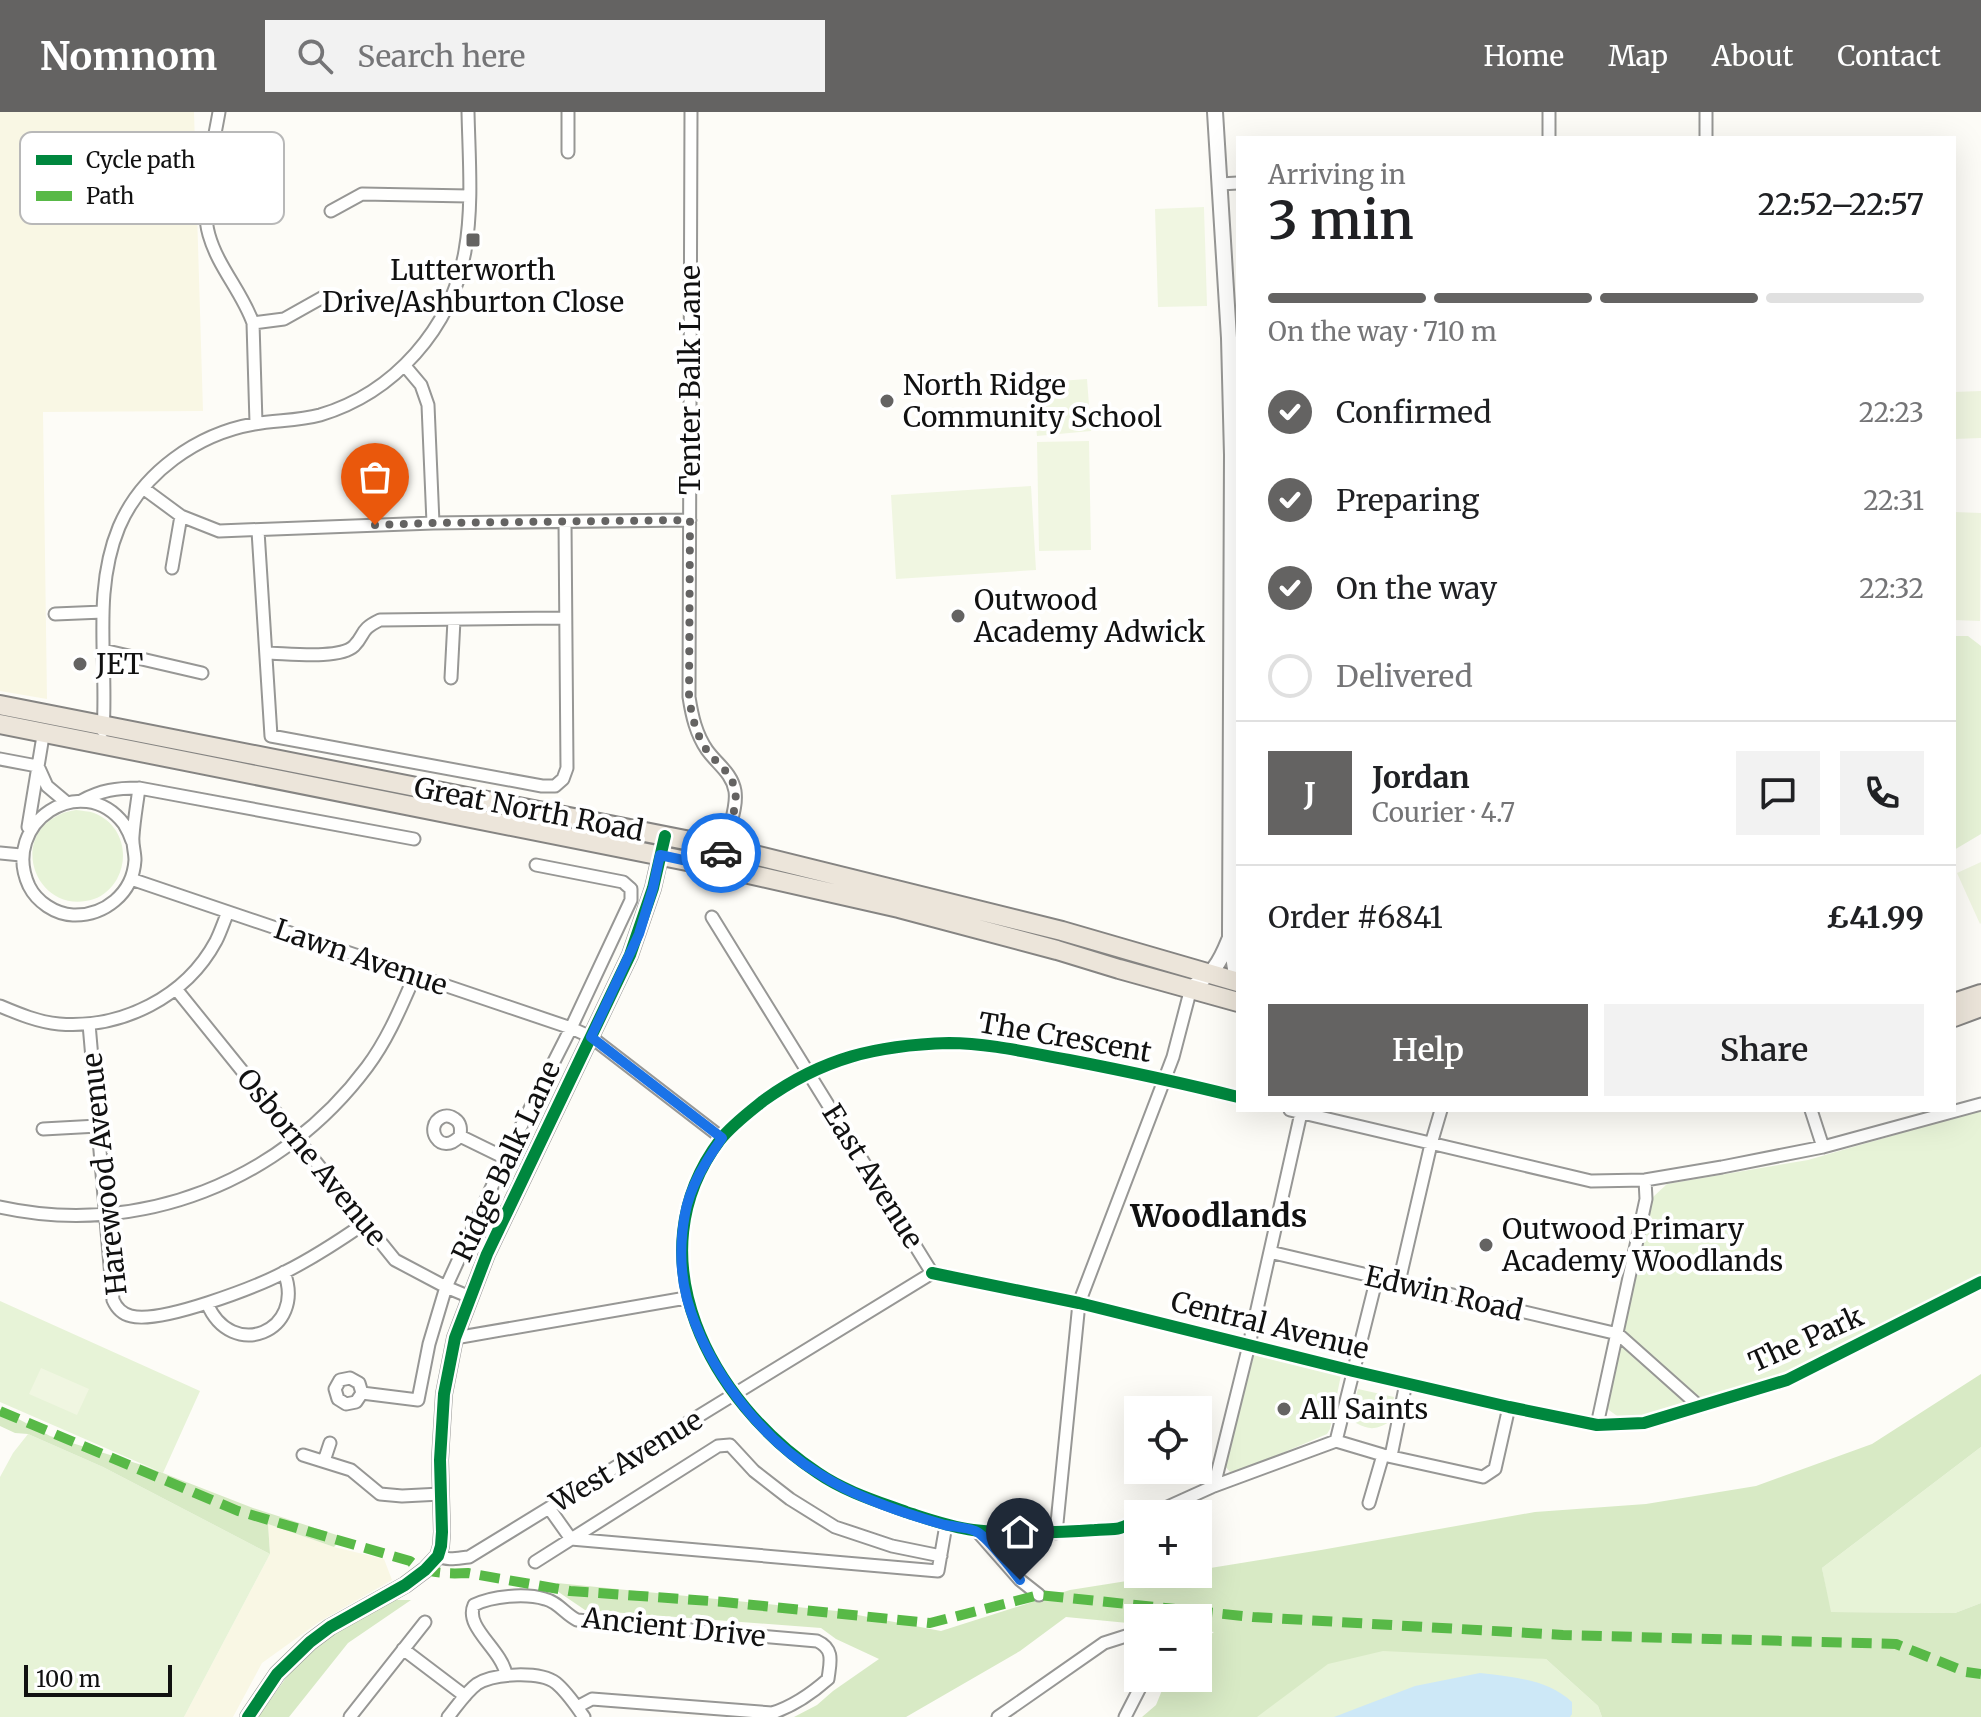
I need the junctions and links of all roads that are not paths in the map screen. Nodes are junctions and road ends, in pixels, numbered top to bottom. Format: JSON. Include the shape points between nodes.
{"nodes":[{"id":1,"x":219,"y":112,"type":"edge"},
{"id":2,"x":468,"y":112,"type":"edge"},
{"id":3,"x":568,"y":112,"type":"edge"},
{"id":4,"x":691,"y":112,"type":"edge"},
{"id":5,"x":1215,"y":112,"type":"edge"},
{"id":6,"x":1549,"y":112,"type":"edge"},
{"id":7,"x":1706,"y":112,"type":"edge"},
{"id":8,"x":216,"y":132,"type":"edge"},
{"id":9,"x":1549,"y":136,"type":"edge"},
{"id":10,"x":1706,"y":136,"type":"edge"},
{"id":11,"x":568,"y":152,"type":"dead end"},
{"id":12,"x":1236,"y":183,"type":"edge"},
{"id":13,"x":1220,"y":184,"type":"junction"},
{"id":14,"x":469,"y":196,"type":"junction"},
{"id":15,"x":331,"y":211,"type":"dead end"},
{"id":16,"x":207,"y":224,"type":"edge"},
{"id":17,"x":325,"y":296,"type":"dead end"},
{"id":18,"x":253,"y":323,"type":"junction"},
{"id":19,"x":1234,"y":338,"type":"edge"},
{"id":20,"x":405,"y":366,"type":"junction"},
{"id":21,"x":256,"y":423,"type":"junction"},
{"id":22,"x":143,"y":488,"type":"junction"},
{"id":23,"x":181,"y":516,"type":"junction"},
{"id":24,"x":690,"y":520,"type":"junction"},
{"id":25,"x":565,"y":522,"type":"junction"},
{"id":26,"x":433,"y":523,"type":"junction"},
{"id":27,"x":258,"y":531,"type":"junction"},
{"id":28,"x":172,"y":568,"type":"dead end"},
{"id":29,"x":103,"y":612,"type":"junction"},
{"id":30,"x":55,"y":614,"type":"dead end"},
{"id":31,"x":565,"y":618,"type":"junction"},
{"id":32,"x":454,"y":620,"type":"junction"},
{"id":33,"x":103,"y":650,"type":"junction"},
{"id":34,"x":266,"y":653,"type":"junction"},
{"id":35,"x":202,"y":673,"type":"dead end"},
{"id":36,"x":451,"y":678,"type":"dead end"},
{"id":37,"x":0,"y":705,"type":"edge"},
{"id":38,"x":45,"y":723,"type":"junction"},
{"id":39,"x":0,"y":724,"type":"edge"},
{"id":40,"x":102,"y":734,"type":"junction"},
{"id":41,"x":0,"y":759,"type":"edge"},
{"id":42,"x":37,"y":766,"type":"junction"},
{"id":43,"x":139,"y":788,"type":"junction"},
{"id":44,"x":81,"y":801,"type":"junction"},
{"id":45,"x":66,"y":802,"type":"junction"},
{"id":46,"x":27,"y":832,"type":"junction"},
{"id":47,"x":665,"y":836,"type":"junction"},
{"id":48,"x":414,"y":839,"type":"dead end"},
{"id":49,"x":132,"y":841,"type":"junction"},
{"id":50,"x":726,"y":848,"type":"junction"},
{"id":51,"x":0,"y":853,"type":"edge"},
{"id":52,"x":21,"y":855,"type":"junction"},
{"id":53,"x":660,"y":855,"type":"junction"},
{"id":54,"x":536,"y":865,"type":"dead end"},
{"id":55,"x":706,"y":865,"type":"junction"},
{"id":56,"x":735,"y":871,"type":"junction"},
{"id":57,"x":131,"y":879,"type":"junction"},
{"id":58,"x":228,"y":912,"type":"junction"},
{"id":59,"x":712,"y":917,"type":"dead end"},
{"id":60,"x":1230,"y":936,"type":"junction"},
{"id":61,"x":1236,"y":970,"type":"edge"},
{"id":62,"x":1211,"y":974,"type":"junction"},
{"id":63,"x":415,"y":975,"type":"junction"},
{"id":64,"x":1236,"y":981,"type":"edge"},
{"id":65,"x":1191,"y":988,"type":"junction"},
{"id":66,"x":176,"y":989,"type":"junction"},
{"id":67,"x":1981,"y":994,"type":"edge"},
{"id":68,"x":1236,"y":1001,"type":"edge"},
{"id":69,"x":1956,"y":1002,"type":"edge"},
{"id":70,"x":0,"y":1006,"type":"edge"},
{"id":71,"x":1981,"y":1007,"type":"edge"},
{"id":72,"x":1956,"y":1016,"type":"edge"},
{"id":73,"x":89,"y":1024,"type":"junction"},
{"id":74,"x":571,"y":1028,"type":"junction"},
{"id":75,"x":591,"y":1037,"type":"junction"},
{"id":76,"x":809,"y":1073,"type":"junction"},
{"id":77,"x":1164,"y":1079,"type":"junction"},
{"id":78,"x":1236,"y":1097,"type":"edge"},
{"id":79,"x":1981,"y":1104,"type":"edge"},
{"id":80,"x":1956,"y":1111,"type":"edge"},
{"id":81,"x":1295,"y":1112,"type":"edge"},
{"id":82,"x":1299,"y":1112,"type":"edge"},
{"id":83,"x":1440,"y":1112,"type":"edge"},
{"id":84,"x":1812,"y":1112,"type":"edge"},
{"id":85,"x":1952,"y":1112,"type":"edge"},
{"id":86,"x":98,"y":1126,"type":"junction"},
{"id":87,"x":43,"y":1129,"type":"dead end"},
{"id":88,"x":460,"y":1136,"type":"dead end"},
{"id":89,"x":722,"y":1138,"type":"junction"},
{"id":90,"x":298,"y":1140,"type":"junction"},
{"id":91,"x":1431,"y":1144,"type":"junction"},
{"id":92,"x":1823,"y":1147,"type":"junction"},
{"id":93,"x":505,"y":1158,"type":"junction"},
{"id":94,"x":1645,"y":1180,"type":"junction"},
{"id":95,"x":0,"y":1207,"type":"edge"},
{"id":96,"x":105,"y":1215,"type":"junction"},
{"id":97,"x":365,"y":1223,"type":"junction"},
{"id":98,"x":1270,"y":1252,"type":"junction"},
{"id":99,"x":284,"y":1272,"type":"junction"},
{"id":100,"x":932,"y":1273,"type":"junction"},
{"id":101,"x":1377,"y":1277,"type":"junction"},
{"id":102,"x":1399,"y":1282,"type":"junction"},
{"id":103,"x":1981,"y":1282,"type":"edge"},
{"id":104,"x":446,"y":1287,"type":"junction"},
{"id":105,"x":470,"y":1297,"type":"junction"},
{"id":106,"x":686,"y":1298,"type":"junction"},
{"id":107,"x":207,"y":1303,"type":"junction"},
{"id":108,"x":1079,"y":1303,"type":"junction"},
{"id":109,"x":1618,"y":1334,"type":"junction"},
{"id":110,"x":455,"y":1338,"type":"junction"},
{"id":111,"x":1249,"y":1345,"type":"junction"},
{"id":112,"x":1353,"y":1371,"type":"junction"},
{"id":113,"x":1406,"y":1383,"type":"junction"},
{"id":114,"x":362,"y":1393,"type":"dead end"},
{"id":115,"x":735,"y":1394,"type":"junction"},
{"id":116,"x":1509,"y":1407,"type":"junction"},
{"id":117,"x":1700,"y":1407,"type":"junction"},
{"id":118,"x":1597,"y":1425,"type":"junction"},
{"id":119,"x":1336,"y":1441,"type":"junction"},
{"id":120,"x":330,"y":1443,"type":"dead end"},
{"id":121,"x":303,"y":1455,"type":"dead end"},
{"id":122,"x":1387,"y":1456,"type":"junction"},
{"id":123,"x":324,"y":1461,"type":"junction"},
{"id":124,"x":1214,"y":1486,"type":"junction"},
{"id":125,"x":441,"y":1494,"type":"junction"},
{"id":126,"x":1183,"y":1500,"type":"edge"},
{"id":127,"x":1369,"y":1503,"type":"dead end"},
{"id":128,"x":549,"y":1508,"type":"junction"},
{"id":129,"x":946,"y":1525,"type":"junction"},
{"id":130,"x":1124,"y":1526,"type":"edge"},
{"id":131,"x":977,"y":1531,"type":"junction"},
{"id":132,"x":1056,"y":1533,"type":"junction"},
{"id":133,"x":571,"y":1539,"type":"junction"},
{"id":134,"x":438,"y":1556,"type":"junction"},
{"id":135,"x":941,"y":1556,"type":"junction"},
{"id":136,"x":535,"y":1562,"type":"dead end"},
{"id":137,"x":1039,"y":1595,"type":"dead end"},
{"id":138,"x":425,"y":1622,"type":"dead end"},
{"id":139,"x":1124,"y":1637,"type":"edge"},
{"id":140,"x":403,"y":1649,"type":"junction"},
{"id":141,"x":506,"y":1674,"type":"junction"},
{"id":142,"x":1139,"y":1692,"type":"edge"},
{"id":143,"x":465,"y":1696,"type":"junction"},
{"id":144,"x":581,"y":1712,"type":"edge"},
{"id":145,"x":248,"y":1717,"type":"edge"},
{"id":146,"x":350,"y":1717,"type":"edge"},
{"id":147,"x":448,"y":1717,"type":"edge"},
{"id":148,"x":998,"y":1717,"type":"edge"},
{"id":149,"x":1125,"y":1717,"type":"edge"}],
"edges":[{"from":1,"to":8,"type":"street"},
{"from":2,"to":14,"type":"street"},
{"from":3,"to":11,"type":"street"},
{"from":4,"to":24,"type":"street","name":"Tenter Balk Lane"},
{"from":5,"to":13,"type":"street"},
{"from":6,"to":9,"type":"street"},
{"from":7,"to":10,"type":"street"},
{"from":12,"to":13,"type":"street"},
{"from":13,"to":19,"type":"street"},
{"from":14,"to":15,"type":"street","via":[[362,194]]},
{"from":14,"to":20,"type":"street","via":[[457,284],[426,342]]},
{"from":16,"to":18,"type":"street"},
{"from":17,"to":18,"type":"street","via":[[284,319]]},
{"from":18,"to":21,"type":"street"},
{"from":19,"to":60,"type":"street"},
{"from":20,"to":21,"type":"street","via":[[353,402],[320,415]]},
{"from":20,"to":26,"type":"street","via":[[421,385],[428,405]]},
{"from":21,"to":22,"type":"street","via":[[198,443]]},
{"from":22,"to":23,"type":"street"},
{"from":22,"to":29,"type":"street","via":[[109,556]]},
{"from":23,"to":27,"type":"street","via":[[219,531]]},
{"from":23,"to":28,"type":"street"},
{"from":24,"to":25,"type":"street"},
{"from":24,"to":50,"type":"street","name":"Tenter Balk Lane","via":[[689,697],[700,739],[735,787]]},
{"from":25,"to":26,"type":"street"},
{"from":25,"to":31,"type":"street"},
{"from":26,"to":27,"type":"street"},
{"from":27,"to":34,"type":"street"},
{"from":29,"to":30,"type":"street"},
{"from":29,"to":33,"type":"street"},
{"from":31,"to":32,"type":"street"},
{"from":31,"to":34,"type":"street","via":[[567,768],[555,786],[271,736]]},
{"from":32,"to":34,"type":"street","via":[[380,620],[366,626],[353,648],[334,654]]},
{"from":32,"to":36,"type":"street"},
{"from":33,"to":35,"type":"street"},
{"from":33,"to":40,"type":"street"},
{"from":37,"to":38,"type":"highway","name":"Great North Road"},
{"from":38,"to":39,"type":"highway","name":"Great North Road"},
{"from":38,"to":40,"type":"highway","name":"Great North Road"},
{"from":38,"to":42,"type":"street"},
{"from":40,"to":47,"type":"highway","name":"Great North Road"},
{"from":40,"to":53,"type":"highway","name":"Great North Road"},
{"from":41,"to":42,"type":"street"},
{"from":42,"to":45,"type":"street","via":[[47,786]]},
{"from":42,"to":46,"type":"street"},
{"from":43,"to":44,"type":"street","name":"Great North Road","via":[[97,792]]},
{"from":43,"to":48,"type":"street","name":"Great North Road"},
{"from":43,"to":49,"type":"street"},
{"from":44,"to":45,"type":"street"},
{"from":44,"to":49,"type":"street","via":[[112,812]]},
{"from":45,"to":46,"type":"street","via":[[48,809]]},
{"from":46,"to":52,"type":"street"},
{"from":47,"to":50,"type":"highway","name":"Great North Road"},
{"from":47,"to":53,"type":"street","name":"Ridge Balk Lane"},
{"from":49,"to":57,"type":"street"},
{"from":50,"to":55,"type":"street"},
{"from":50,"to":56,"type":"street"},
{"from":50,"to":62,"type":"highway","name":"Great North Road","via":[[1062,931]]},
{"from":51,"to":52,"type":"street"},
{"from":52,"to":57,"type":"street","via":[[32,893],[47,907],[66,914],[105,909]]},
{"from":53,"to":55,"type":"highway","name":"Great North Road"},
{"from":53,"to":75,"type":"street","name":"Ridge Balk Lane","via":[[639,934]]},
{"from":54,"to":74,"type":"street","name":"Ridge Balk Lane","via":[[623,882],[631,889],[631,900]]},
{"from":55,"to":56,"type":"highway","name":"Great North Road"},
{"from":56,"to":65,"type":"highway","name":"Great North Road","via":[[899,908]]},
{"from":57,"to":58,"type":"street","name":"Lawn Avenue"},
{"from":58,"to":63,"type":"street","name":"Lawn Avenue"},
{"from":58,"to":66,"type":"street","via":[[216,941]]},
{"from":59,"to":76,"type":"street","name":"East Avenue"},
{"from":60,"to":61,"type":"street"},
{"from":60,"to":62,"type":"street"},
{"from":62,"to":64,"type":"highway","name":"Great North Road"},
{"from":62,"to":65,"type":"street"},
{"from":63,"to":74,"type":"street","name":"Lawn Avenue"},
{"from":63,"to":90,"type":"street","via":[[368,1066]]},
{"from":65,"to":68,"type":"highway","name":"Great North Road"},
{"from":65,"to":77,"type":"street"},
{"from":66,"to":73,"type":"street","via":[[150,1006]]},
{"from":66,"to":90,"type":"street","name":"Osborne Avenue"},
{"from":67,"to":69,"type":"highway"},
{"from":70,"to":73,"type":"street","via":[[58,1024]]},
{"from":71,"to":72,"type":"highway"},
{"from":73,"to":86,"type":"street","name":"Harewood Avenue"},
{"from":74,"to":75,"type":"street","name":"Lawn Avenue"},
{"from":74,"to":93,"type":"street","name":"Ridge Balk Lane"},
{"from":75,"to":89,"type":"street","name":"Lawn Avenue"},
{"from":75,"to":105,"type":"street","name":"Ridge Balk Lane"},
{"from":76,"to":77,"type":"street","name":"The Crescent","via":[[874,1050],[954,1043]]},
{"from":76,"to":89,"type":"street","name":"The Crescent","via":[[777,1091]]},
{"from":76,"to":100,"type":"street","name":"East Avenue"},
{"from":77,"to":78,"type":"street","name":"The Crescent"},
{"from":77,"to":108,"type":"street"},
{"from":79,"to":80,"type":"street"},
{"from":81,"to":98,"type":"street"},
{"from":82,"to":91,"type":"street"},
{"from":83,"to":91,"type":"street"},
{"from":84,"to":92,"type":"street"},
{"from":85,"to":92,"type":"street"},
{"from":86,"to":87,"type":"street"},
{"from":86,"to":96,"type":"street","name":"Harewood Avenue"},
{"from":88,"to":93,"type":"street"},
{"from":89,"to":106,"type":"street","name":"The Crescent","via":[[704,1164],[685,1212]]},
{"from":90,"to":96,"type":"street","via":[[207,1191],[157,1207]]},
{"from":90,"to":97,"type":"street","name":"Osborne Avenue"},
{"from":91,"to":94,"type":"street","via":[[1591,1181]]},
{"from":91,"to":102,"type":"street"},
{"from":92,"to":94,"type":"street"},
{"from":93,"to":104,"type":"street","name":"Ridge Balk Lane"},
{"from":94,"to":109,"type":"street","via":[[1646,1199]]},
{"from":95,"to":96,"type":"street"},
{"from":96,"to":107,"type":"street","name":"Harewood Avenue","via":[[116,1308],[144,1318]]},
{"from":97,"to":99,"type":"street"},
{"from":97,"to":104,"type":"street","name":"Osborne Avenue","via":[[395,1260]]},
{"from":98,"to":101,"type":"street","name":"Edwin Road"},
{"from":98,"to":111,"type":"street"},
{"from":99,"to":107,"type":"street"},
{"from":99,"to":107,"type":"street","via":[[290,1298],[286,1310],[279,1321],[257,1334],[231,1332],[220,1325]]},
{"from":100,"to":108,"type":"street","name":"Central Avenue"},
{"from":100,"to":115,"type":"street","name":"West Avenue"},
{"from":101,"to":102,"type":"street","name":"Edwin Road"},
{"from":101,"to":112,"type":"street"},
{"from":102,"to":109,"type":"street","name":"Edwin Road"},
{"from":103,"to":117,"type":"street","name":"The Park","via":[[1787,1380]]},
{"from":104,"to":105,"type":"street","name":"Osborne Avenue"},
{"from":104,"to":114,"type":"street","name":"Ridge Balk Lane","via":[[418,1400]]},
{"from":105,"to":110,"type":"street","name":"Ridge Balk Lane"},
{"from":106,"to":110,"type":"street"},
{"from":106,"to":115,"type":"street","name":"The Crescent","via":[[698,1331]]},
{"from":108,"to":111,"type":"street","name":"Central Avenue"},
{"from":108,"to":132,"type":"street"},
{"from":109,"to":117,"type":"street"},
{"from":109,"to":118,"type":"street"},
{"from":110,"to":125,"type":"street","name":"Ridge Balk Lane","via":[[444,1394]]},
{"from":111,"to":112,"type":"street","name":"Central Avenue"},
{"from":111,"to":124,"type":"street"},
{"from":112,"to":113,"type":"street","name":"Central Avenue"},
{"from":112,"to":119,"type":"street"},
{"from":113,"to":116,"type":"street","name":"Central Avenue"},
{"from":113,"to":122,"type":"street"},
{"from":115,"to":128,"type":"street","name":"West Avenue"},
{"from":115,"to":129,"type":"street","name":"The Crescent","via":[[757,1423],[821,1476]]},
{"from":116,"to":118,"type":"street","name":"Central Avenue"},
{"from":116,"to":122,"type":"street","via":[[1495,1469],[1483,1477]]},
{"from":117,"to":118,"type":"street","name":"The Park","via":[[1644,1423]]},
{"from":119,"to":122,"type":"street"},
{"from":119,"to":124,"type":"street"},
{"from":120,"to":123,"type":"street"},
{"from":121,"to":123,"type":"street"},
{"from":122,"to":127,"type":"street"},
{"from":123,"to":125,"type":"street","via":[[356,1473],[380,1494]]},
{"from":124,"to":126,"type":"street"},
{"from":125,"to":134,"type":"street","name":"Ridge Balk Lane"},
{"from":128,"to":133,"type":"street"},
{"from":128,"to":134,"type":"street","name":"West Avenue","via":[[469,1557]]},
{"from":129,"to":131,"type":"street","name":"The Crescent"},
{"from":129,"to":135,"type":"street"},
{"from":130,"to":132,"type":"street","name":"The Crescent"},
{"from":131,"to":132,"type":"street","name":"The Crescent"},
{"from":131,"to":137,"type":"street"},
{"from":133,"to":135,"type":"street","via":[[938,1571]]},
{"from":133,"to":135,"type":"street","via":[[718,1446],[730,1445],[754,1471],[835,1527]]},
{"from":133,"to":136,"type":"street"},
{"from":134,"to":145,"type":"street","via":[[405,1585],[310,1642],[277,1674]]},
{"from":138,"to":140,"type":"street"},
{"from":139,"to":148,"type":"street","via":[[1104,1643]]},
{"from":140,"to":143,"type":"street"},
{"from":140,"to":146,"type":"street"},
{"from":141,"to":143,"type":"street","via":[[488,1678]]},
{"from":141,"to":144,"type":"street","via":[[555,1683]]},
{"from":141,"to":144,"type":"street","name":"Ancient Drive","via":[[500,1657],[472,1622],[474,1605],[494,1597],[545,1599],[577,1620],[817,1641],[831,1654],[828,1679],[810,1695],[772,1713],[592,1699]]},
{"from":142,"to":149,"type":"street"},
{"from":143,"to":147,"type":"street"}]}
